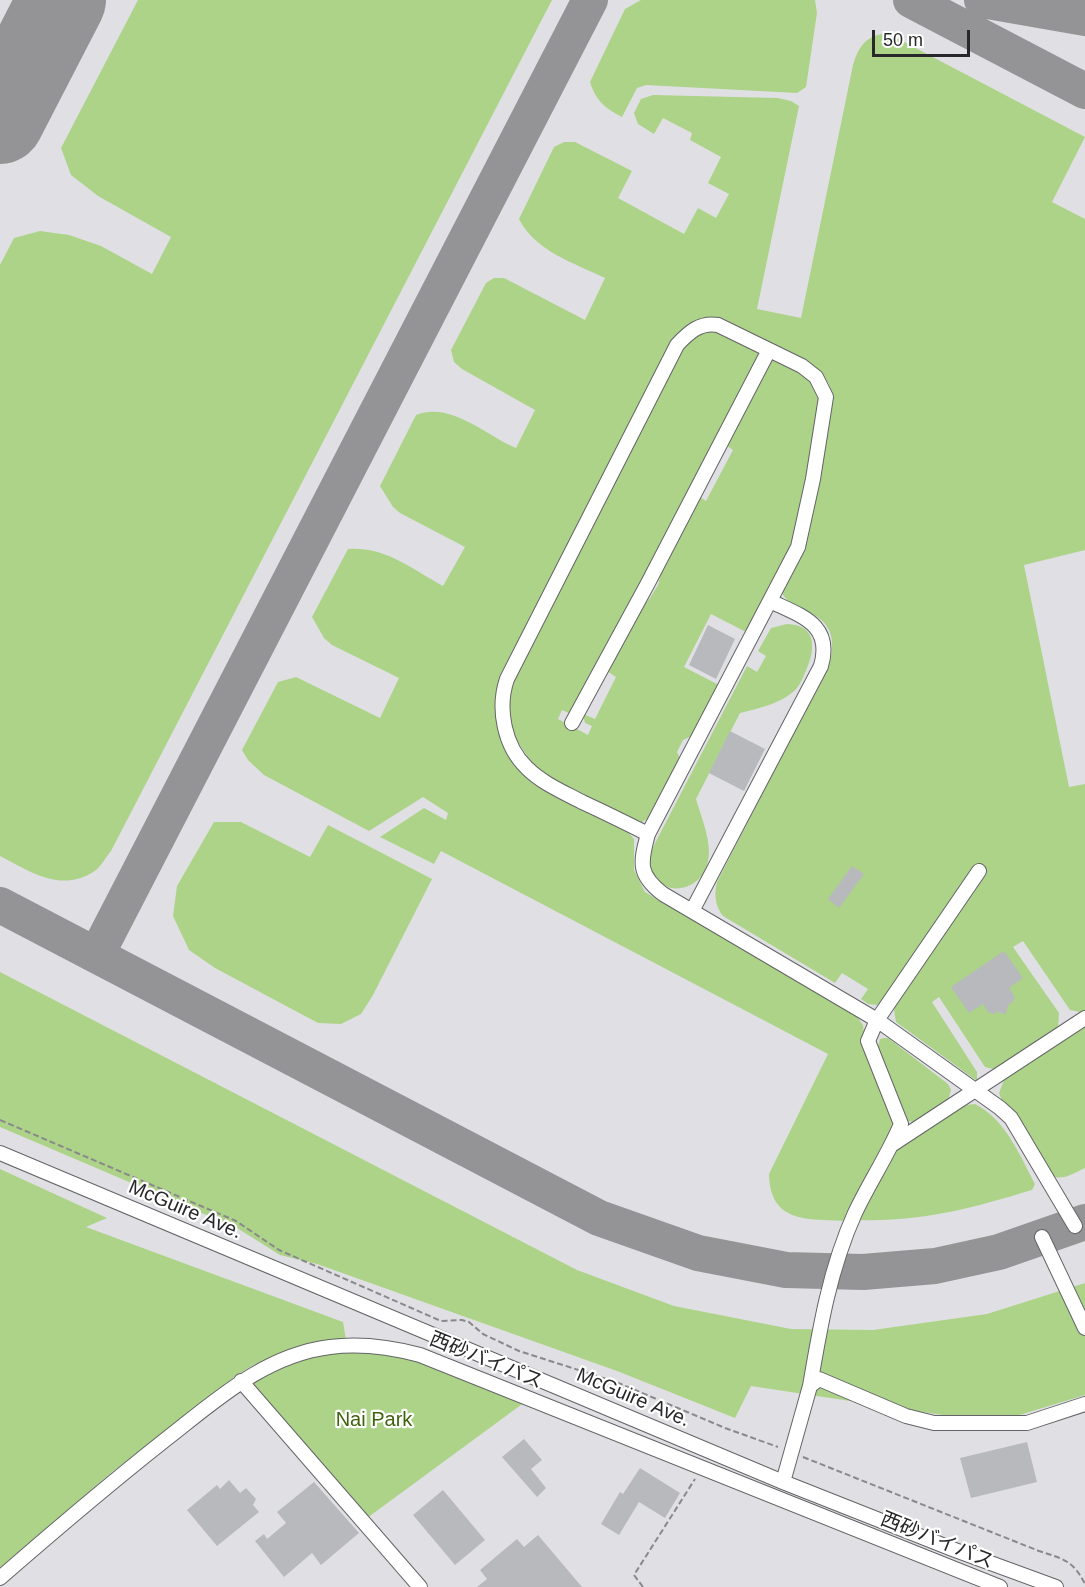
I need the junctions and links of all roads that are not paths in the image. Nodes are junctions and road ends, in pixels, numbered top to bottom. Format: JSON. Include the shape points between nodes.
{"nodes":[{"id":1,"x":769,"y":350,"type":"junction"},
{"id":2,"x":770,"y":601,"type":"junction"},
{"id":3,"x":572,"y":723,"type":"dead end"},
{"id":4,"x":648,"y":834,"type":"junction"},
{"id":5,"x":979,"y":871,"type":"dead end"},
{"id":6,"x":692,"y":911,"type":"junction"},
{"id":7,"x":1085,"y":1018,"type":"edge"},
{"id":8,"x":877,"y":1020,"type":"junction"},
{"id":9,"x":975,"y":1090,"type":"junction"},
{"id":10,"x":893,"y":1144,"type":"junction"},
{"id":11,"x":0,"y":1154,"type":"edge"},
{"id":12,"x":1075,"y":1226,"type":"dead end"},
{"id":13,"x":1042,"y":1238,"type":"dead end"},
{"id":14,"x":1085,"y":1328,"type":"edge"},
{"id":15,"x":241,"y":1381,"type":"junction"},
{"id":16,"x":810,"y":1386,"type":"junction"},
{"id":17,"x":1085,"y":1404,"type":"edge"},
{"id":18,"x":783,"y":1482,"type":"junction"},
{"id":19,"x":0,"y":1578,"type":"edge"},
{"id":20,"x":420,"y":1587,"type":"edge"},
{"id":21,"x":1000,"y":1587,"type":"edge"},
{"id":22,"x":1056,"y":1587,"type":"edge"}],
"edges":[{"from":1,"to":2,"type":"street","via":[[816,377],[826,398],[798,547]]},
{"from":1,"to":3,"type":"street"},
{"from":1,"to":4,"type":"street","via":[[709,323],[688,333],[677,345],[502,693],[503,722],[527,768],[554,787]]},
{"from":2,"to":4,"type":"street"},
{"from":2,"to":6,"type":"street","via":[[806,618],[821,634],[825,651],[821,666]]},
{"from":4,"to":6,"type":"street","via":[[642,854],[649,884]]},
{"from":5,"to":8,"type":"street"},
{"from":6,"to":8,"type":"street"},
{"from":7,"to":9,"type":"street"},
{"from":8,"to":9,"type":"street"},
{"from":8,"to":10,"type":"street","via":[[868,1041],[901,1124]]},
{"from":9,"to":10,"type":"street"},
{"from":9,"to":12,"type":"street","via":[[1011,1118]]},
{"from":10,"to":16,"type":"street","via":[[855,1213],[834,1271]]},
{"from":11,"to":18,"type":"street","name":"McGuire Ave."},
{"from":13,"to":14,"type":"street"},
{"from":15,"to":19,"type":"street","name":"西砂バイパス","via":[[116,1478]]},
{"from":15,"to":20,"type":"street"},
{"from":15,"to":21,"type":"street","name":"西砂バイパス","via":[[294,1357],[328,1347],[389,1347],[420,1354]]},
{"from":16,"to":17,"type":"street","via":[[819,1379],[881,1406],[934,1423],[1027,1423]]},
{"from":16,"to":18,"type":"street"},
{"from":18,"to":22,"type":"street","name":"McGuire Ave."}]}
